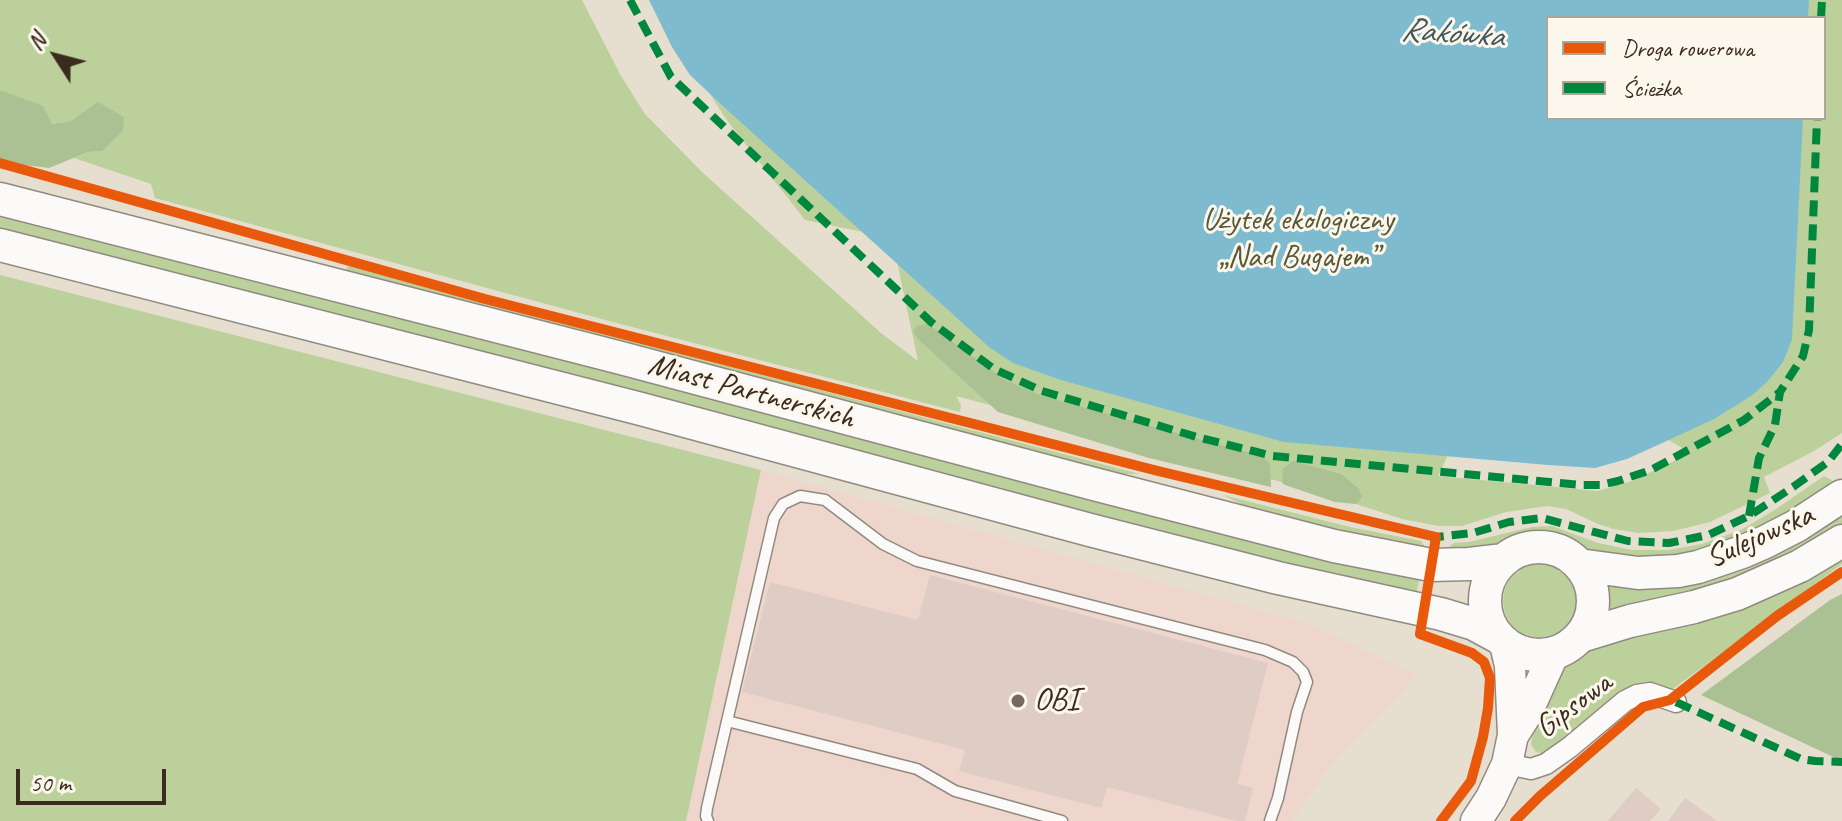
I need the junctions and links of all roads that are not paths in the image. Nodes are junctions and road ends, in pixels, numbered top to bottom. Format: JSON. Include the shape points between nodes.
{"nodes":[{"id":1,"x":0,"y":199,"type":"edge"},
{"id":2,"x":0,"y":245,"type":"edge"},
{"id":3,"x":1842,"y":496,"type":"edge"},
{"id":4,"x":1842,"y":541,"type":"edge"},
{"id":5,"x":1504,"y":560,"type":"junction"},
{"id":6,"x":1579,"y":565,"type":"junction"},
{"id":7,"x":1581,"y":636,"type":"junction"},
{"id":8,"x":1502,"y":640,"type":"junction"},
{"id":9,"x":1554,"y":653,"type":"junction"},
{"id":10,"x":1676,"y":702,"type":"dead end"},
{"id":11,"x":727,"y":721,"type":"junction"},
{"id":12,"x":1510,"y":750,"type":"junction"},
{"id":13,"x":708,"y":821,"type":"edge"},
{"id":14,"x":1062,"y":821,"type":"edge"},
{"id":15,"x":1270,"y":821,"type":"edge"},
{"id":16,"x":1476,"y":821,"type":"edge"}],
"edges":[{"from":1,"to":5,"type":"main road","name":"Miast Partnerskich","via":[[1334,546],[1431,565]]},
{"from":2,"to":8,"type":"main road","name":"Miast Partnerskich","via":[[1090,530],[1441,614]]},
{"from":3,"to":6,"type":"main road","name":"Sulejowska","via":[[1765,542],[1698,567],[1638,573]]},
{"from":4,"to":7,"type":"main road","name":"Sulejowska","via":[[1737,594]]},
{"from":5,"to":6,"type":"main road","via":[[1541,547],[1561,552]]},
{"from":5,"to":8,"type":"main road","via":[[1488,583],[1485,602],[1488,620]]},
{"from":6,"to":7,"type":"main road","via":[[1592,594],[1591,616]]},
{"from":7,"to":9,"type":"main road"},
{"from":8,"to":9,"type":"main road","via":[[1523,653]]},
{"from":8,"to":12,"type":"main road","via":[[1510,666]]},
{"from":9,"to":12,"type":"main road"},
{"from":10,"to":12,"type":"street","name":"Gipsowa","via":[[1650,693],[1637,695],[1562,753],[1531,769]]},
{"from":11,"to":13,"type":"lane"},
{"from":11,"to":14,"type":"lane","via":[[917,769],[955,791]]},
{"from":11,"to":15,"type":"lane","via":[[774,518],[783,504],[800,496],[825,500],[883,544],[917,561],[1265,650],[1293,662],[1307,682]]},
{"from":12,"to":16,"type":"main road"}]}
